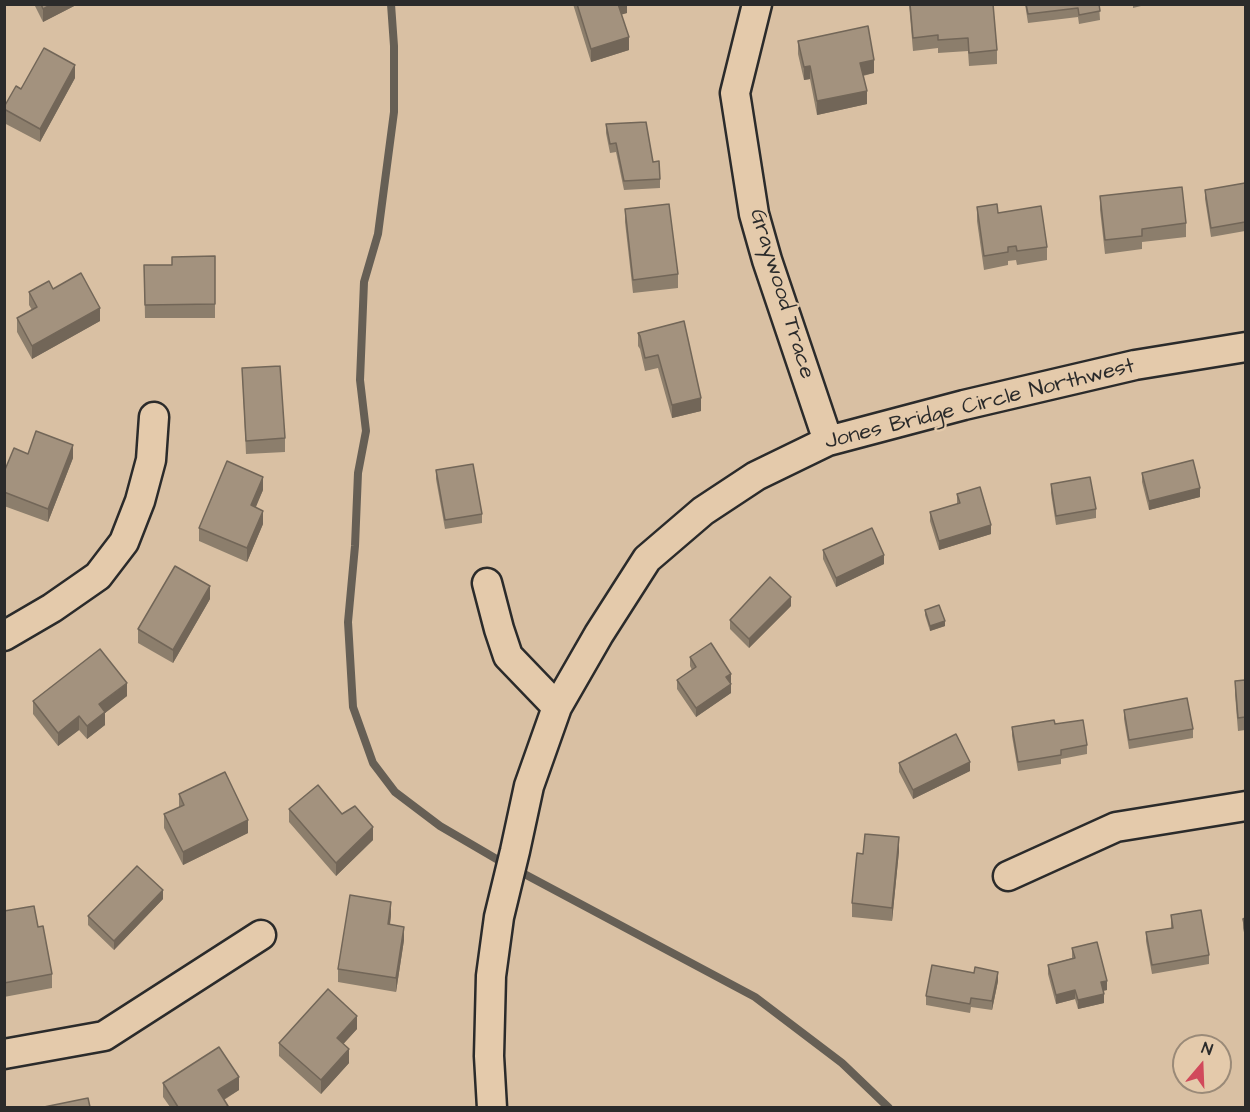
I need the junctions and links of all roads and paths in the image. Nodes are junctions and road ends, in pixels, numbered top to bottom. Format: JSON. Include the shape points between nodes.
{"nodes":[{"id":1,"x":757,"y":4,"type":"edge"},
{"id":2,"x":1245,"y":347,"type":"edge"},
{"id":3,"x":154,"y":417,"type":"dead end"},
{"id":4,"x":828,"y":441,"type":"junction"},
{"id":5,"x":487,"y":583,"type":"dead end"},
{"id":6,"x":4,"y":636,"type":"edge"},
{"id":7,"x":557,"y":707,"type":"junction"},
{"id":8,"x":1245,"y":806,"type":"edge"},
{"id":9,"x":1008,"y":876,"type":"dead end"},
{"id":10,"x":261,"y":935,"type":"dead end"},
{"id":11,"x":4,"y":1054,"type":"edge"},
{"id":12,"x":492,"y":1107,"type":"edge"}],
"edges":[{"from":1,"to":4,"type":"street","name":"Graywood Trace","via":[[735,93],[754,214]]},
{"from":2,"to":4,"type":"street","name":"Jones Bridge Circle Northwest","via":[[1135,365]]},
{"from":3,"to":6,"type":"street","via":[[151,459],[124,542],[98,576],[52,609]]},
{"from":4,"to":7,"type":"street","name":"Jones Bridge Circle Northwest","via":[[756,476],[703,512],[647,559]]},
{"from":5,"to":7,"type":"street","via":[[508,656]]},
{"from":7,"to":12,"type":"street","name":"Jones Bridge Circle Northwest","via":[[529,786],[499,917],[490,976]]},
{"from":8,"to":9,"type":"street","via":[[1116,827]]},
{"from":10,"to":11,"type":"street","via":[[104,1036]]}]}
